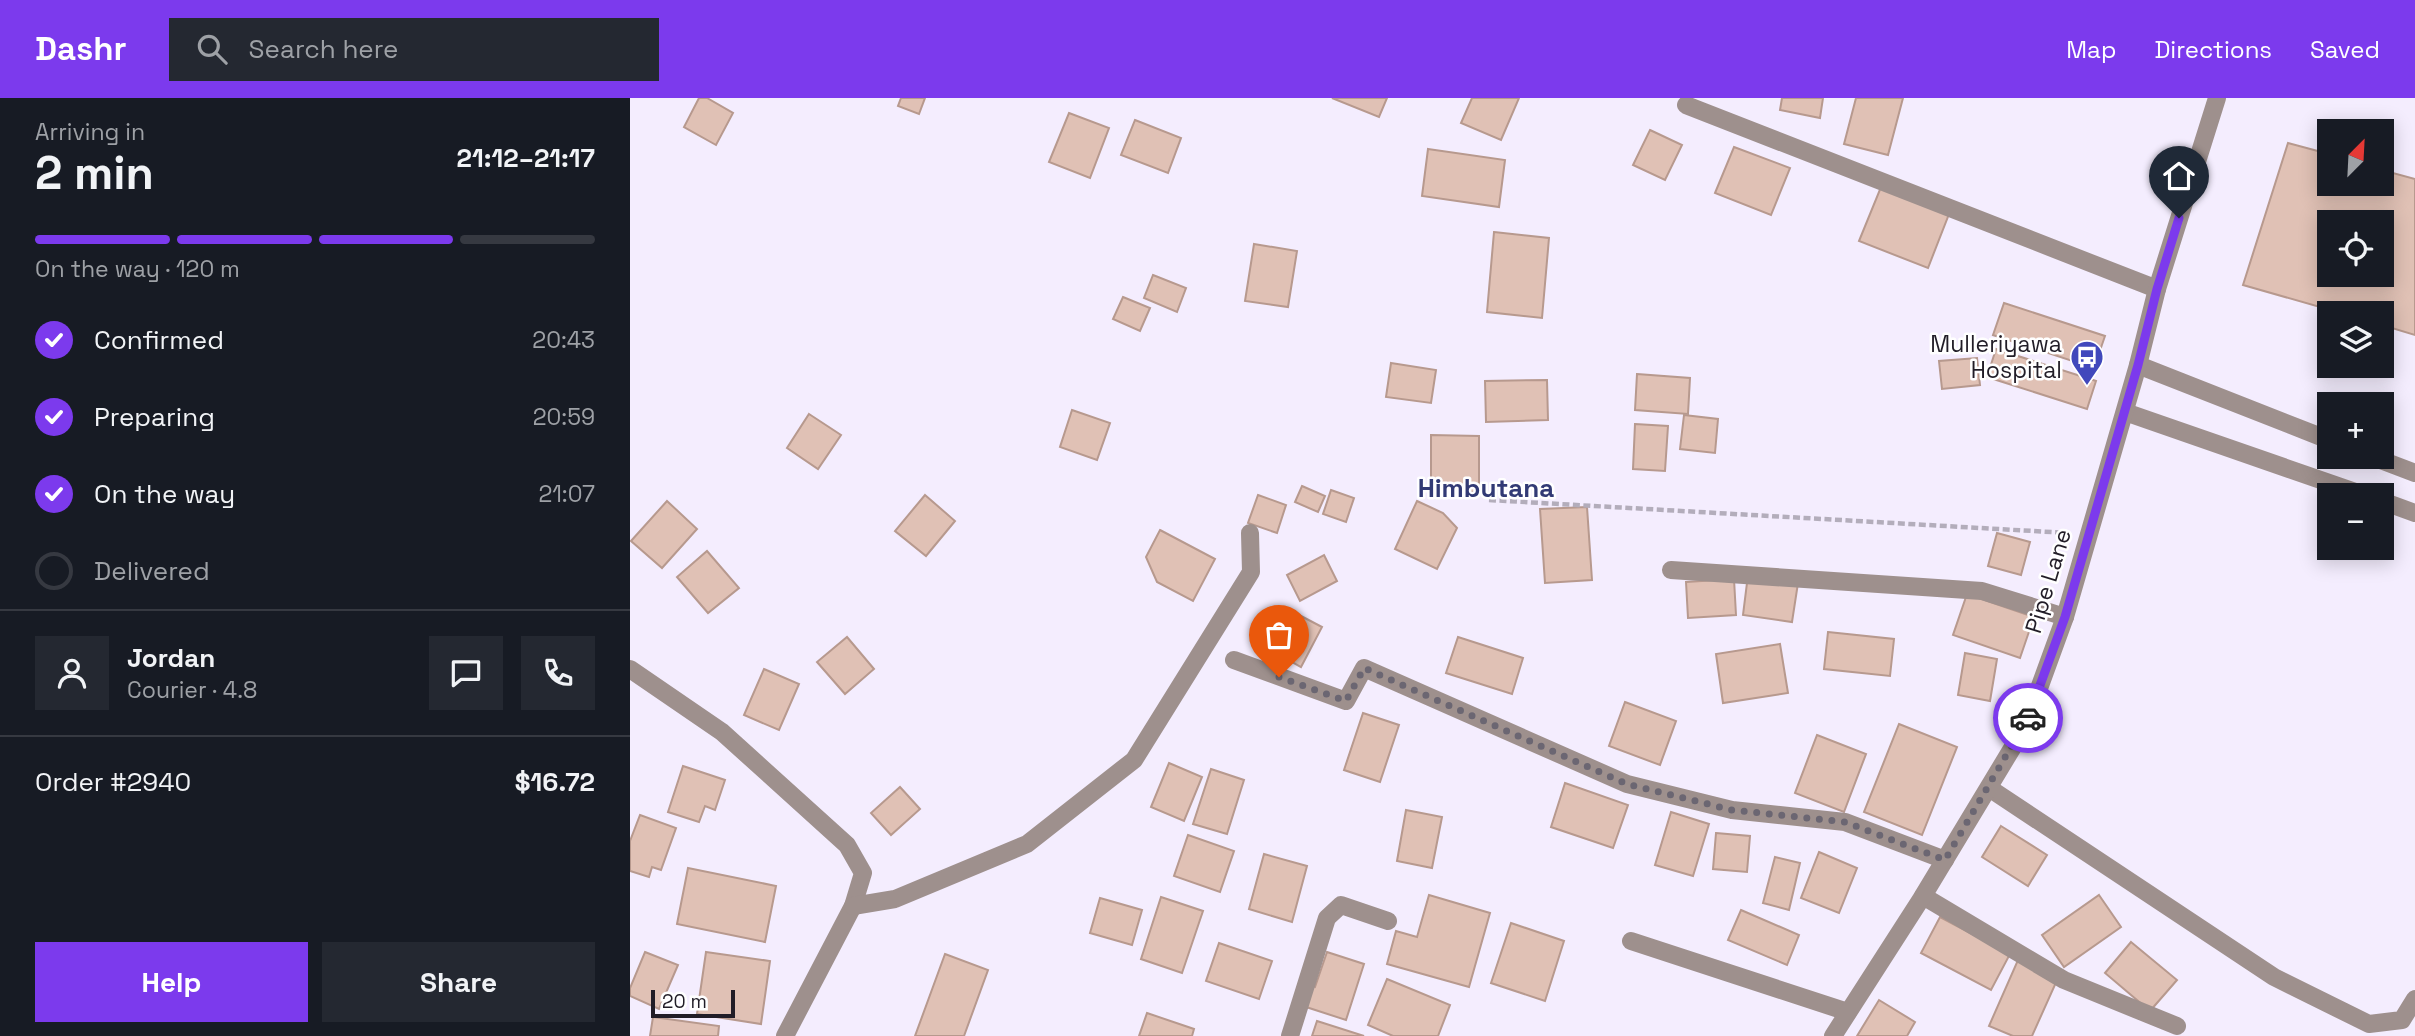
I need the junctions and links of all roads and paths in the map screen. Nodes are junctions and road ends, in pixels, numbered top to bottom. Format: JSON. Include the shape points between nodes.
{"nodes":[{"id":1,"x":2217,"y":98,"type":"edge"},
{"id":2,"x":1686,"y":105,"type":"dead end"},
{"id":3,"x":2157,"y":289,"type":"junction"},
{"id":4,"x":2138,"y":365,"type":"junction"},
{"id":5,"x":2125,"y":412,"type":"junction"},
{"id":6,"x":2317,"y":435,"type":"edge"},
{"id":7,"x":2394,"y":465,"type":"edge"},
{"id":8,"x":2415,"y":473,"type":"edge"},
{"id":9,"x":2329,"y":483,"type":"edge"},
{"id":10,"x":1489,"y":500,"type":"dead end"},
{"id":11,"x":2394,"y":505,"type":"edge"},
{"id":12,"x":2415,"y":513,"type":"edge"},
{"id":13,"x":1250,"y":533,"type":"dead end"},
{"id":14,"x":2088,"y":534,"type":"junction"},
{"id":15,"x":1671,"y":570,"type":"dead end"},
{"id":16,"x":2065,"y":617,"type":"junction"},
{"id":17,"x":1234,"y":660,"type":"dead end"},
{"id":18,"x":630,"y":669,"type":"edge"},
{"id":19,"x":1989,"y":788,"type":"junction"},
{"id":20,"x":1945,"y":860,"type":"junction"},
{"id":21,"x":1923,"y":896,"type":"junction"},
{"id":22,"x":853,"y":906,"type":"junction"},
{"id":23,"x":1388,"y":921,"type":"dead end"},
{"id":24,"x":1631,"y":941,"type":"dead end"},
{"id":25,"x":2415,"y":999,"type":"edge"},
{"id":26,"x":1849,"y":1012,"type":"junction"},
{"id":27,"x":2176,"y":1026,"type":"dead end"},
{"id":28,"x":785,"y":1036,"type":"edge"},
{"id":29,"x":1290,"y":1036,"type":"edge"},
{"id":30,"x":1833,"y":1036,"type":"edge"}],
"edges":[{"from":1,"to":3,"type":"street","name":"Pipe Lane"},
{"from":2,"to":3,"type":"street"},
{"from":3,"to":4,"type":"street","name":"Pipe Lane"},
{"from":4,"to":5,"type":"street","name":"Pipe Lane"},
{"from":4,"to":6,"type":"street"},
{"from":5,"to":9,"type":"street"},
{"from":5,"to":14,"type":"street","name":"Pipe Lane"},
{"from":7,"to":8,"type":"street"},
{"from":10,"to":14,"type":"path"},
{"from":11,"to":12,"type":"street"},
{"from":13,"to":22,"type":"street","via":[[1251,572],[1134,760],[1027,844],[895,899]]},
{"from":14,"to":16,"type":"street","name":"Pipe Lane"},
{"from":15,"to":16,"type":"street","via":[[1982,591]]},
{"from":16,"to":19,"type":"street","name":"Pipe Lane","via":[[2025,727]]},
{"from":17,"to":20,"type":"street","via":[[1346,701],[1364,668],[1627,784],[1732,810],[1845,822]]},
{"from":18,"to":22,"type":"street","via":[[722,732],[848,845],[863,873]]},
{"from":19,"to":20,"type":"street","name":"Pipe Lane"},
{"from":19,"to":25,"type":"street","via":[[2274,978],[2370,1024],[2402,1020]]},
{"from":20,"to":21,"type":"street","name":"Pipe Lane"},
{"from":21,"to":26,"type":"street","name":"Pipe Lane"},
{"from":21,"to":27,"type":"street","via":[[2064,980]]},
{"from":22,"to":28,"type":"street"},
{"from":23,"to":29,"type":"street","via":[[1341,905],[1327,918]]},
{"from":24,"to":26,"type":"street"},
{"from":26,"to":30,"type":"street","name":"Pipe Lane"}]}
